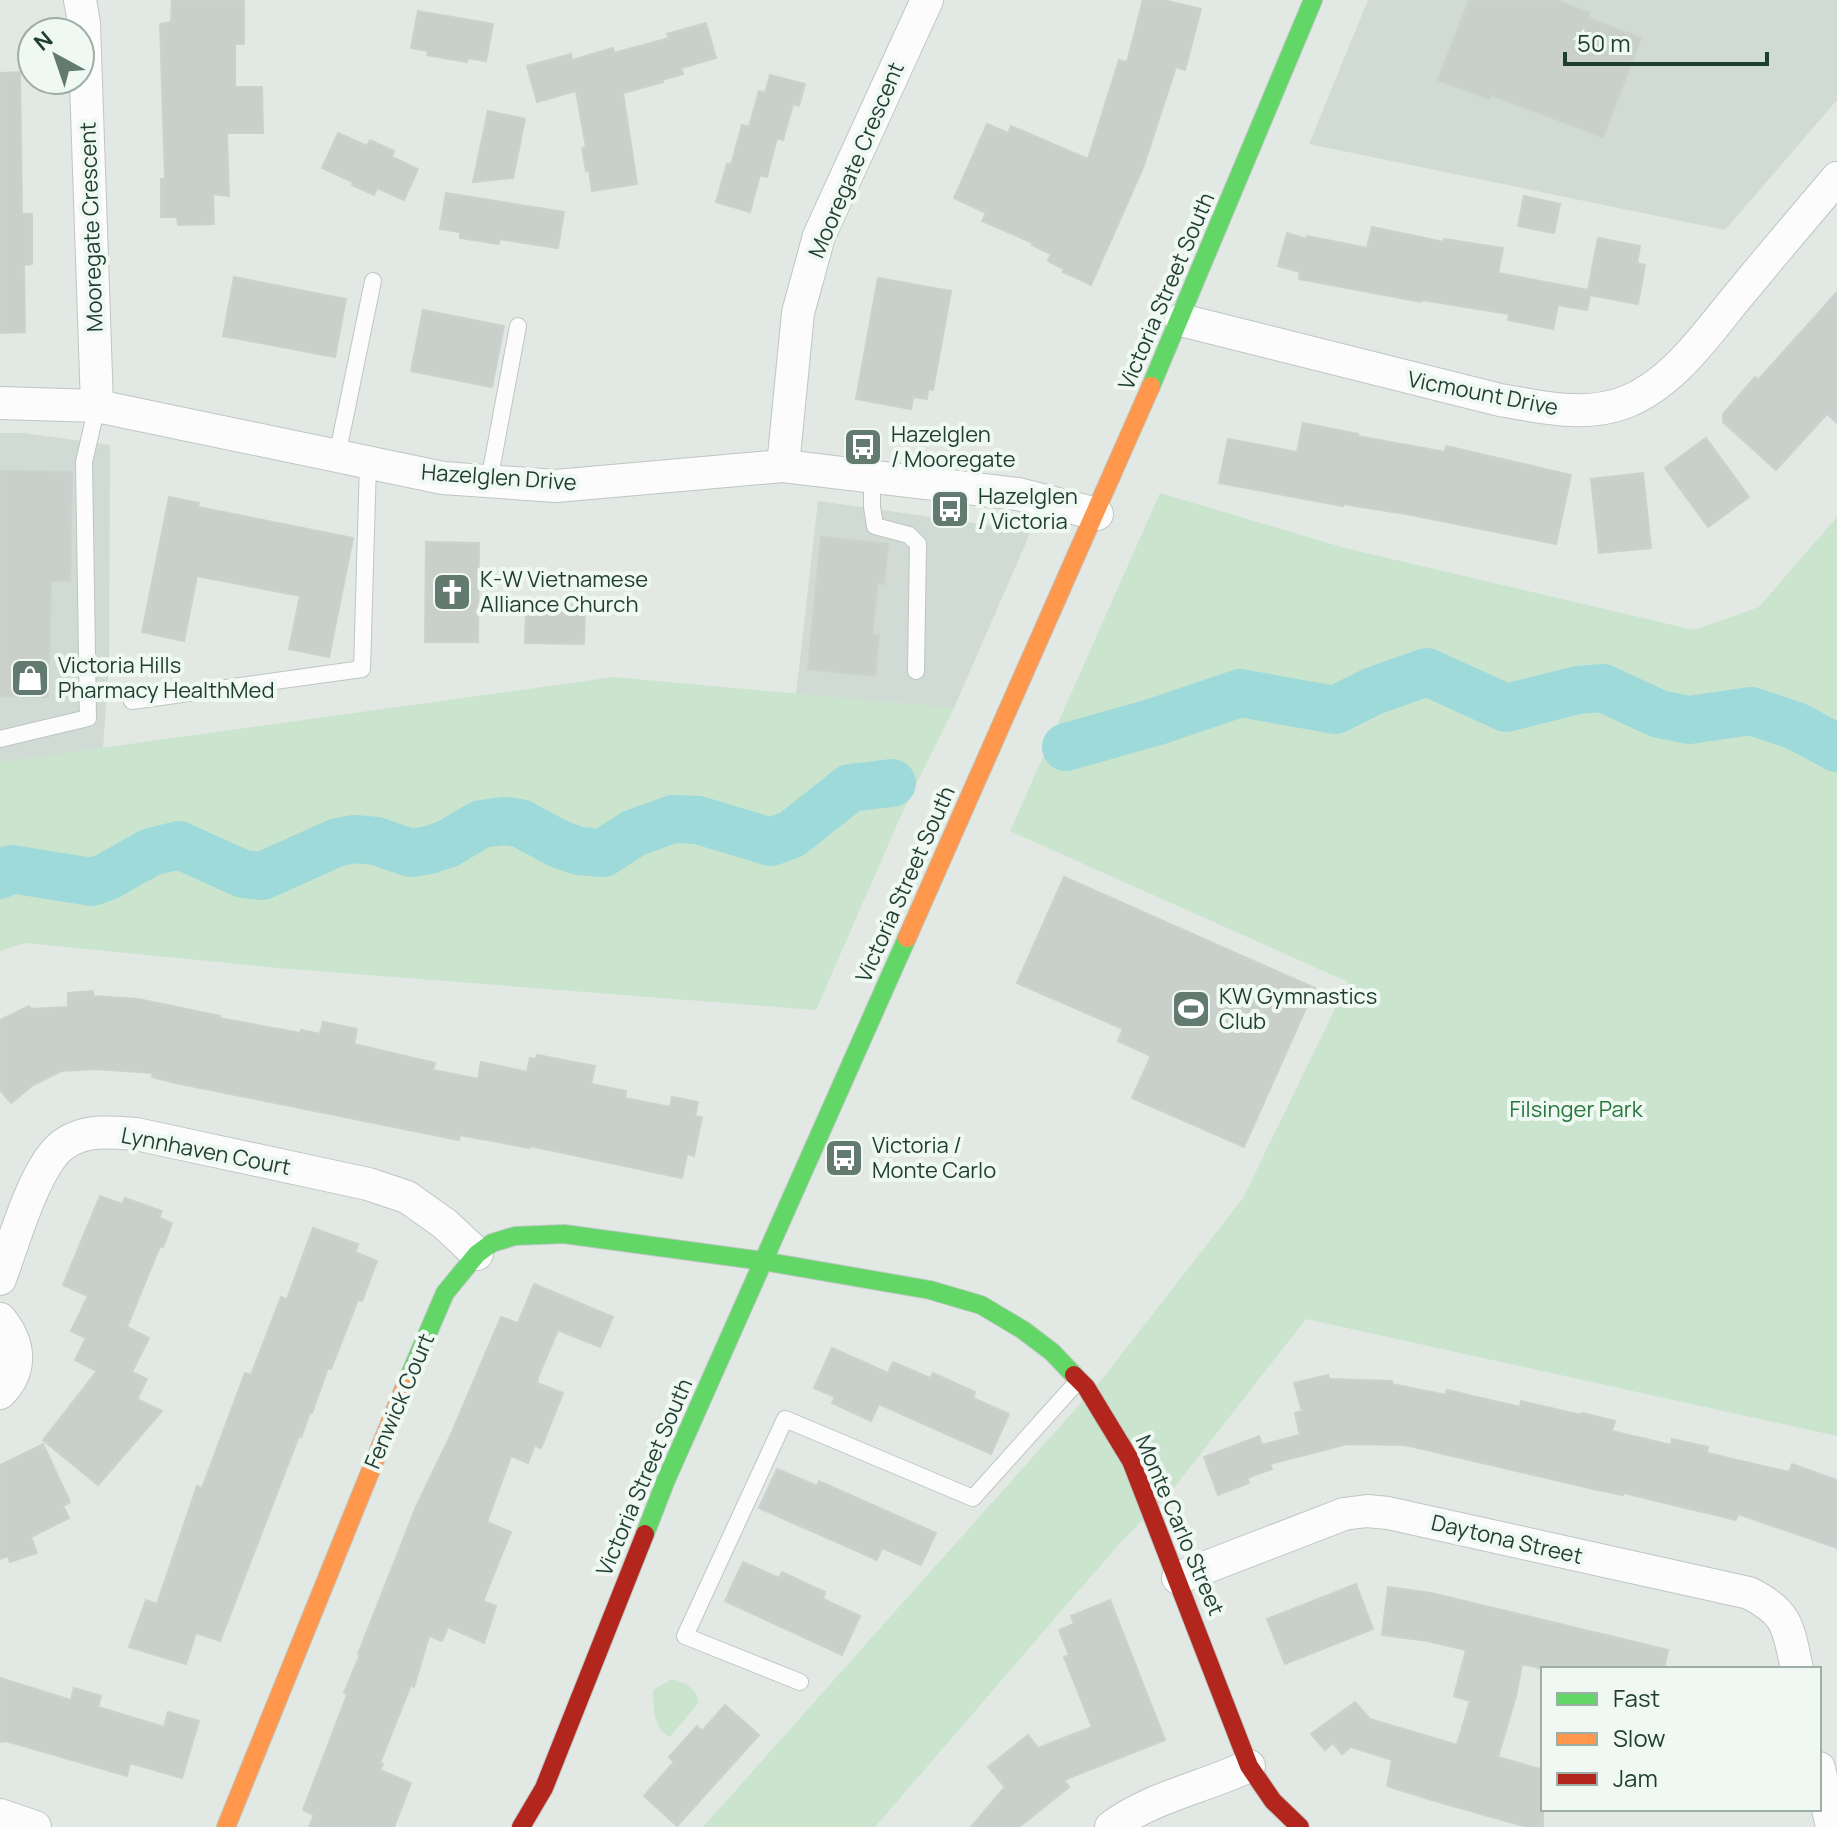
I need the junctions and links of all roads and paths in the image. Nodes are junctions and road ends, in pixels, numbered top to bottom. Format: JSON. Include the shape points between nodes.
{"nodes":[{"id":1,"x":80,"y":0,"type":"edge"},
{"id":2,"x":927,"y":0,"type":"edge"},
{"id":3,"x":1313,"y":0,"type":"edge"},
{"id":4,"x":1837,"y":178,"type":"edge"},
{"id":5,"x":373,"y":281,"type":"dead end"},
{"id":6,"x":1181,"y":320,"type":"junction"},
{"id":7,"x":518,"y":326,"type":"dead end"},
{"id":8,"x":0,"y":403,"type":"edge"},
{"id":9,"x":97,"y":406,"type":"junction"},
{"id":10,"x":337,"y":456,"type":"junction"},
{"id":11,"x":368,"y":463,"type":"junction"},
{"id":12,"x":783,"y":466,"type":"junction"},
{"id":13,"x":872,"y":477,"type":"junction"},
{"id":14,"x":489,"y":481,"type":"junction"},
{"id":15,"x":1097,"y":514,"type":"junction"},
{"id":16,"x":916,"y":671,"type":"dead end"},
{"id":17,"x":132,"y":701,"type":"dead end"},
{"id":18,"x":0,"y":739,"type":"edge"},
{"id":19,"x":477,"y":1254,"type":"junction"},
{"id":20,"x":763,"y":1261,"type":"junction"},
{"id":21,"x":0,"y":1279,"type":"edge"},
{"id":22,"x":0,"y":1319,"type":"edge"},
{"id":23,"x":1079,"y":1379,"type":"junction"},
{"id":24,"x":0,"y":1393,"type":"edge"},
{"id":25,"x":1178,"y":1578,"type":"junction"},
{"id":26,"x":1797,"y":1667,"type":"edge"},
{"id":27,"x":800,"y":1682,"type":"dead end"},
{"id":28,"x":1249,"y":1766,"type":"junction"},
{"id":29,"x":1821,"y":1777,"type":"edge"},
{"id":30,"x":544,"y":1788,"type":"junction"},
{"id":31,"x":0,"y":1815,"type":"edge"},
{"id":32,"x":35,"y":1827,"type":"edge"},
{"id":33,"x":226,"y":1827,"type":"edge"},
{"id":34,"x":521,"y":1827,"type":"edge"},
{"id":35,"x":535,"y":1827,"type":"edge"},
{"id":36,"x":1111,"y":1827,"type":"edge"},
{"id":37,"x":1300,"y":1827,"type":"edge"},
{"id":38,"x":1832,"y":1827,"type":"edge"}],
"edges":[{"from":1,"to":9,"type":"street","name":"Mooregate Crescent"},
{"from":2,"to":12,"type":"street","name":"Mooregate Crescent","via":[[819,236],[798,313]]},
{"from":3,"to":6,"type":"main road","name":"Victoria Street South"},
{"from":4,"to":6,"type":"street","name":"Vicmount Drive","via":[[1686,358],[1654,387],[1625,402],[1591,410],[1500,400]]},
{"from":5,"to":10,"type":"lane"},
{"from":6,"to":15,"type":"main road","name":"Victoria Street South"},
{"from":7,"to":14,"type":"lane"},
{"from":8,"to":9,"type":"street","name":"Hazelglen Drive"},
{"from":9,"to":10,"type":"street","name":"Hazelglen Drive"},
{"from":9,"to":18,"type":"lane","via":[[84,462],[88,718]]},
{"from":10,"to":11,"type":"street","name":"Hazelglen Drive"},
{"from":11,"to":14,"type":"street","name":"Hazelglen Drive"},
{"from":11,"to":17,"type":"lane","via":[[362,669]]},
{"from":12,"to":13,"type":"street","name":"Hazelglen Drive"},
{"from":12,"to":14,"type":"street","name":"Hazelglen Drive","via":[[556,486]]},
{"from":13,"to":15,"type":"street","name":"Hazelglen Drive","via":[[1018,494]]},
{"from":13,"to":16,"type":"lane","via":[[875,526],[909,535],[918,544]]},
{"from":15,"to":20,"type":"main road","name":"Victoria Street South"},
{"from":19,"to":20,"type":"main road","name":"Fenwick Court","via":[[515,1236],[564,1234]]},
{"from":19,"to":21,"type":"street","name":"Lynnhaven Court","via":[[407,1197],[368,1184],[104,1131],[65,1143],[52,1154]]},
{"from":19,"to":33,"type":"main road","name":"Fenwick Court","via":[[445,1293]]},
{"from":20,"to":23,"type":"main road","name":"Monte Carlo Street","via":[[930,1290],[981,1305],[1023,1330]]},
{"from":20,"to":30,"type":"main road","name":"Victoria Street South","via":[[666,1480]]},
{"from":22,"to":24,"type":"street","via":[[11,1332],[18,1357],[10,1383]]},
{"from":23,"to":25,"type":"main road","name":"Monte Carlo Street","via":[[1131,1461]]},
{"from":23,"to":27,"type":"lane","via":[[973,1498],[785,1419],[685,1636]]},
{"from":25,"to":26,"type":"street","name":"Daytona Street","via":[[1344,1514],[1388,1513],[1749,1593],[1780,1613]]},
{"from":25,"to":28,"type":"main road","name":"Monte Carlo Street"},
{"from":28,"to":36,"type":"street","via":[[1130,1813]]},
{"from":28,"to":37,"type":"main road","name":"Monte Carlo Street","via":[[1273,1801]]},
{"from":29,"to":38,"type":"street"},
{"from":30,"to":34,"type":"main road","name":"Victoria Street South"},
{"from":30,"to":35,"type":"main road","name":"Victoria Street South"},
{"from":31,"to":32,"type":"street"}]}
